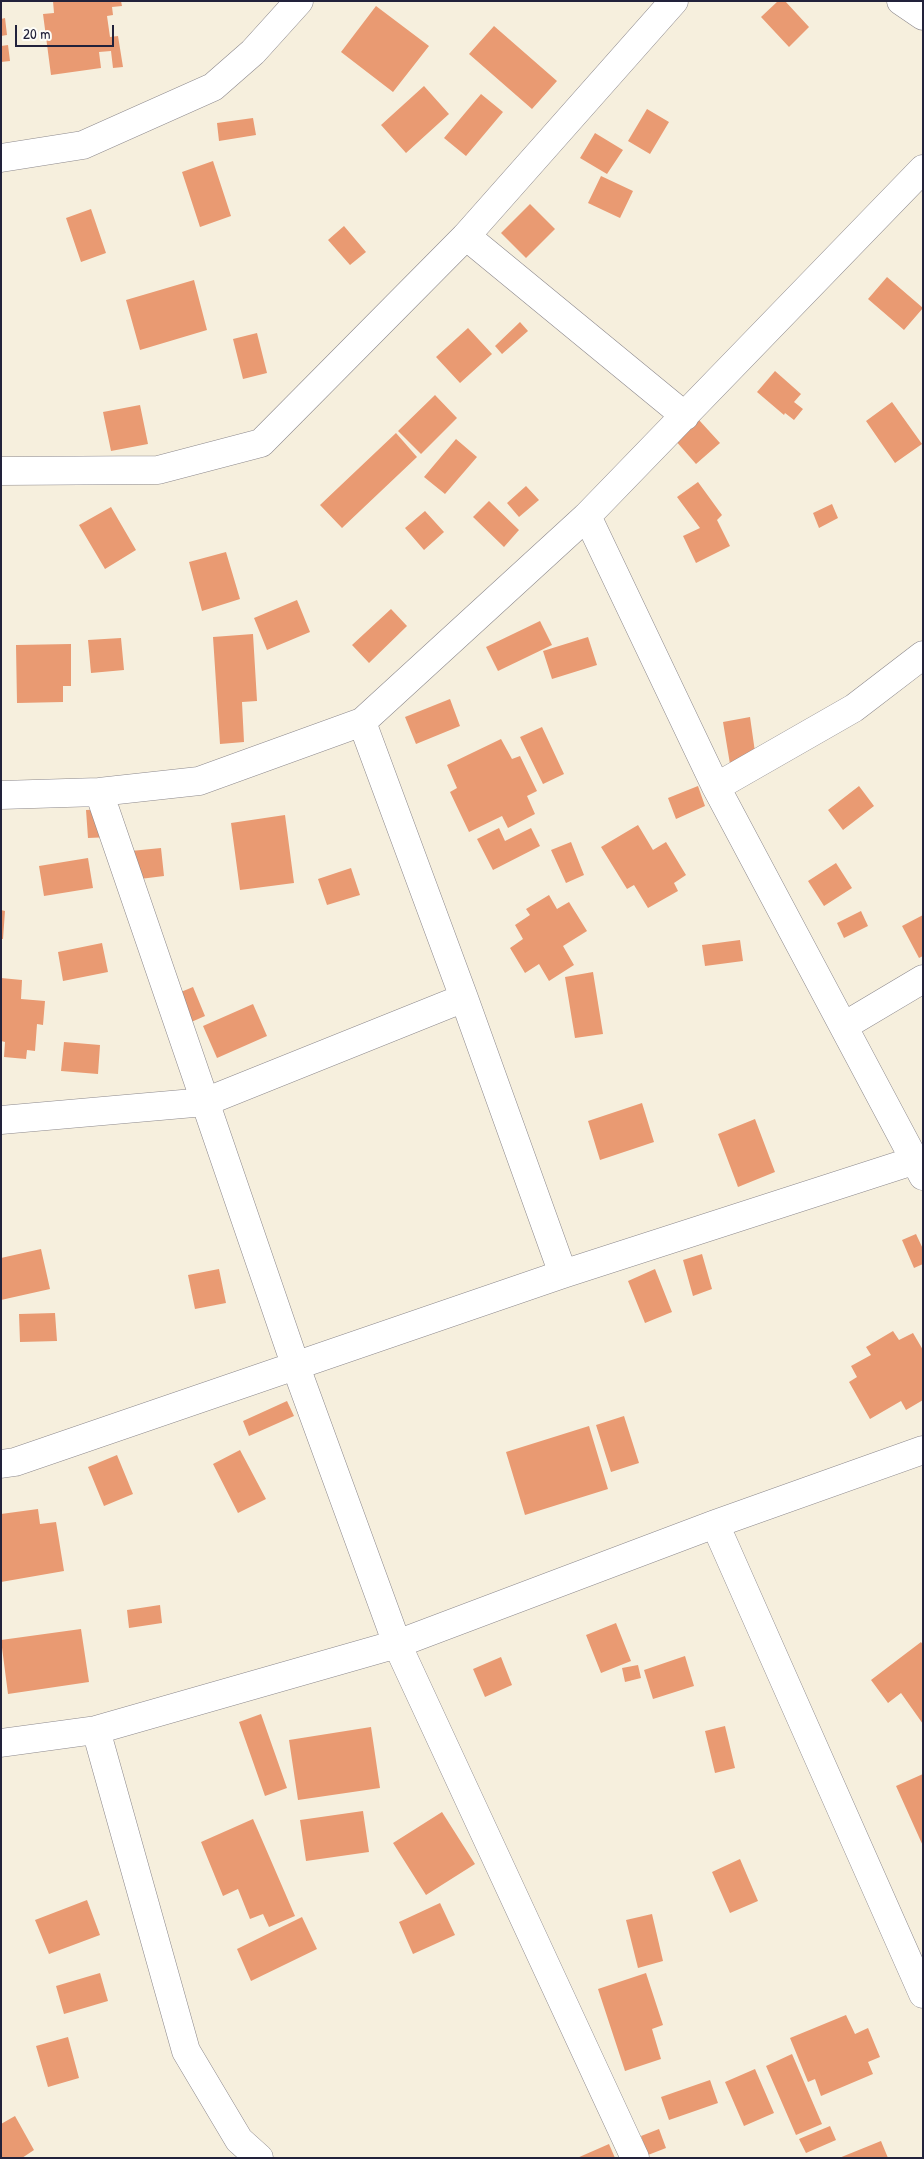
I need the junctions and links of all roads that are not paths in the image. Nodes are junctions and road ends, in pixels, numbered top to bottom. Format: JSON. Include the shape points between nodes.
{"nodes":[{"id":1,"x":299,"y":1,"type":"edge"},
{"id":2,"x":674,"y":1,"type":"edge"},
{"id":3,"x":901,"y":1,"type":"edge"},
{"id":4,"x":923,"y":16,"type":"edge"},
{"id":5,"x":1,"y":158,"type":"edge"},
{"id":6,"x":923,"y":169,"type":"edge"},
{"id":7,"x":466,"y":236,"type":"junction"},
{"id":8,"x":685,"y":416,"type":"junction"},
{"id":9,"x":1,"y":471,"type":"edge"},
{"id":10,"x":587,"y":516,"type":"junction"},
{"id":11,"x":923,"y":655,"type":"edge"},
{"id":12,"x":362,"y":722,"type":"junction"},
{"id":13,"x":716,"y":787,"type":"junction"},
{"id":14,"x":99,"y":792,"type":"junction"},
{"id":15,"x":1,"y":795,"type":"edge"},
{"id":16,"x":923,"y":979,"type":"edge"},
{"id":17,"x":464,"y":998,"type":"junction"},
{"id":18,"x":844,"y":1026,"type":"junction"},
{"id":19,"x":205,"y":1102,"type":"junction"},
{"id":20,"x":1,"y":1120,"type":"edge"},
{"id":21,"x":919,"y":1168,"type":"edge"},
{"id":22,"x":563,"y":1274,"type":"junction"},
{"id":23,"x":296,"y":1367,"type":"junction"},
{"id":24,"x":923,"y":1450,"type":"edge"},
{"id":25,"x":1,"y":1464,"type":"edge"},
{"id":26,"x":715,"y":1524,"type":"junction"},
{"id":27,"x":397,"y":1644,"type":"junction"},
{"id":28,"x":96,"y":1730,"type":"junction"},
{"id":29,"x":1,"y":1742,"type":"edge"},
{"id":30,"x":923,"y":1994,"type":"edge"},
{"id":31,"x":259,"y":2158,"type":"edge"},
{"id":32,"x":635,"y":2158,"type":"edge"}],
"edges":[{"from":1,"to":5,"type":"main road","via":[[253,52],[213,87],[83,145]]},
{"from":2,"to":7,"type":"main road"},
{"from":3,"to":4,"type":"main road"},
{"from":6,"to":8,"type":"main road"},
{"from":7,"to":8,"type":"main road"},
{"from":7,"to":9,"type":"main road","via":[[260,443],[158,470]]},
{"from":8,"to":10,"type":"main road"},
{"from":10,"to":12,"type":"main road"},
{"from":10,"to":13,"type":"main road"},
{"from":11,"to":13,"type":"main road","via":[[854,708]]},
{"from":12,"to":14,"type":"main road","via":[[199,781]]},
{"from":12,"to":17,"type":"main road"},
{"from":13,"to":18,"type":"main road"},
{"from":14,"to":15,"type":"main road"},
{"from":14,"to":19,"type":"main road"},
{"from":16,"to":18,"type":"main road"},
{"from":17,"to":19,"type":"main road"},
{"from":17,"to":22,"type":"main road"},
{"from":18,"to":21,"type":"main road"},
{"from":19,"to":20,"type":"main road"},
{"from":19,"to":23,"type":"main road"},
{"from":21,"to":22,"type":"main road"},
{"from":22,"to":23,"type":"main road"},
{"from":23,"to":25,"type":"main road"},
{"from":23,"to":27,"type":"main road"},
{"from":24,"to":26,"type":"main road"},
{"from":26,"to":27,"type":"main road"},
{"from":26,"to":30,"type":"main road"},
{"from":27,"to":28,"type":"main road"},
{"from":27,"to":32,"type":"main road"},
{"from":28,"to":29,"type":"main road"},
{"from":28,"to":31,"type":"main road","via":[[186,2051],[239,2140]]}]}
